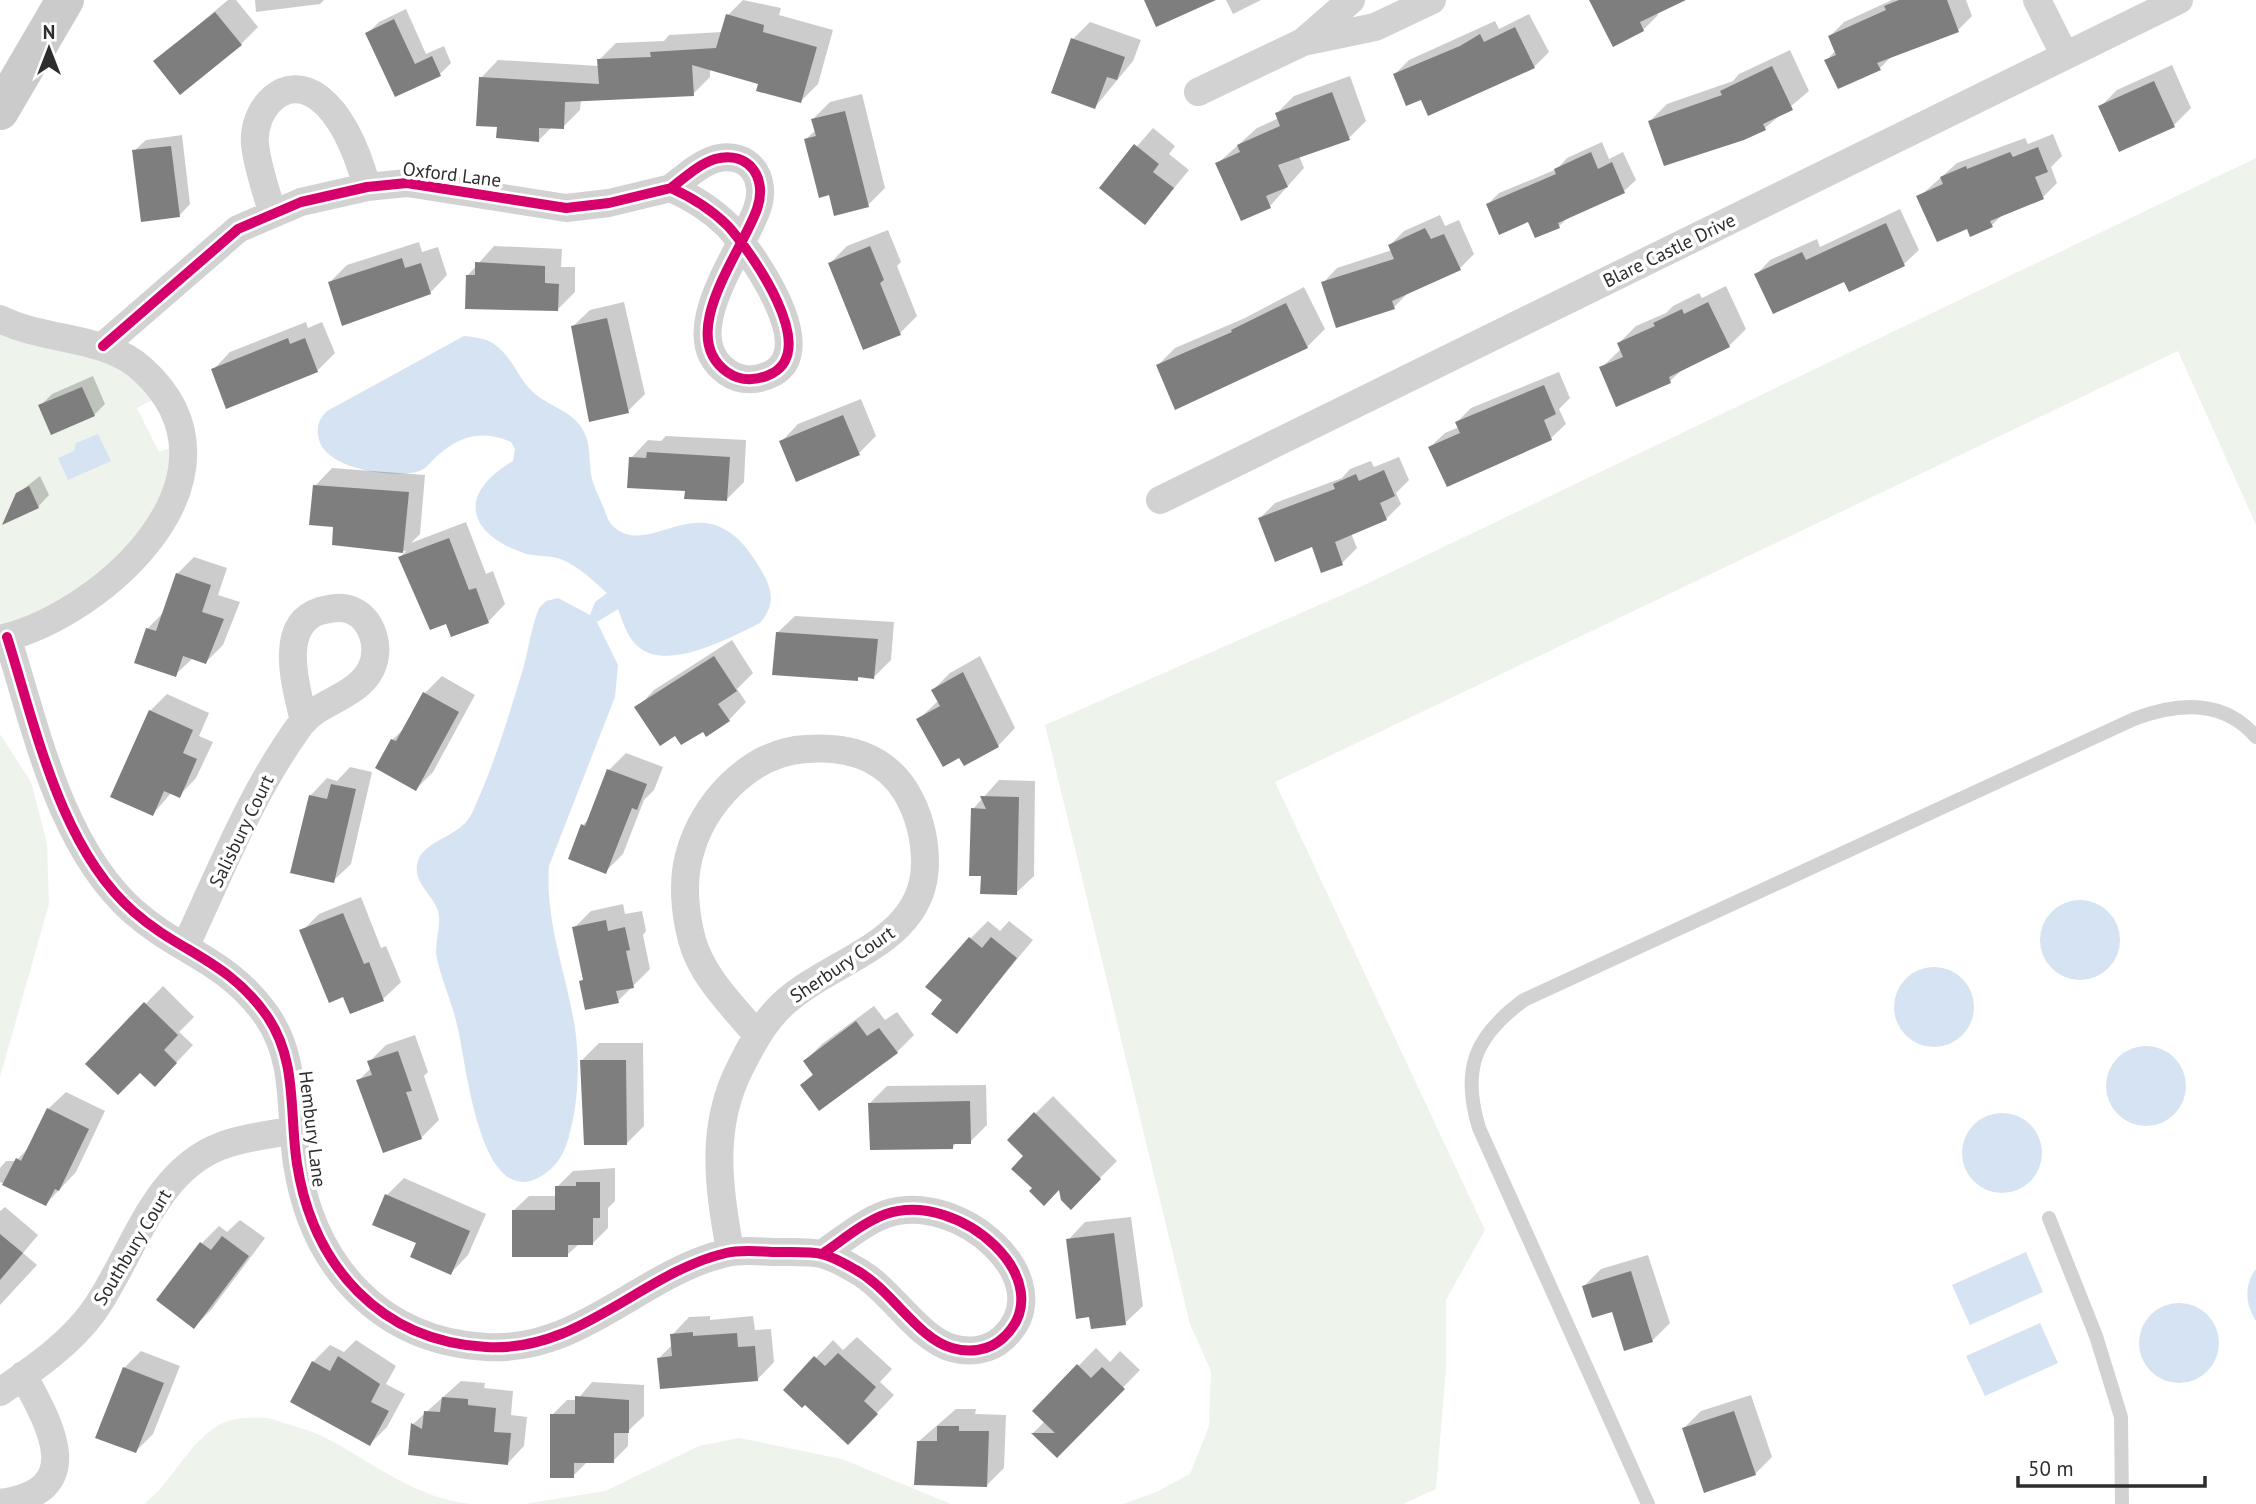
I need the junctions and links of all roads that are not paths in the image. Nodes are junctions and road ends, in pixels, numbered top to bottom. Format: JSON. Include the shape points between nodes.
{"nodes":[{"id":1,"x":65,"y":0,"type":"edge"},
{"id":2,"x":1351,"y":0,"type":"edge"},
{"id":3,"x":1432,"y":0,"type":"edge"},
{"id":4,"x":2037,"y":0,"type":"edge"},
{"id":5,"x":2179,"y":0,"type":"edge"},
{"id":6,"x":1303,"y":42,"type":"junction"},
{"id":7,"x":2065,"y":56,"type":"junction"},
{"id":8,"x":1198,"y":92,"type":"dead end"},
{"id":9,"x":0,"y":111,"type":"edge"},
{"id":10,"x":367,"y":187,"type":"junction"},
{"id":11,"x":671,"y":188,"type":"junction"},
{"id":12,"x":272,"y":212,"type":"junction"},
{"id":13,"x":0,"y":319,"type":"edge"},
{"id":14,"x":103,"y":345,"type":"junction"},
{"id":15,"x":1160,"y":500,"type":"dead end"},
{"id":16,"x":4,"y":638,"type":"edge"},
{"id":17,"x":304,"y":721,"type":"dead end"},
{"id":18,"x":2256,"y":737,"type":"edge"},
{"id":19,"x":186,"y":945,"type":"junction"},
{"id":20,"x":757,"y":1035,"type":"junction"},
{"id":21,"x":294,"y":1130,"type":"junction"},
{"id":22,"x":2049,"y":1218,"type":"dead end"},
{"id":23,"x":730,"y":1251,"type":"junction"},
{"id":24,"x":825,"y":1252,"type":"junction"},
{"id":25,"x":23,"y":1376,"type":"junction"},
{"id":26,"x":0,"y":1391,"type":"edge"},
{"id":27,"x":0,"y":1503,"type":"edge"},
{"id":28,"x":1648,"y":1504,"type":"edge"},
{"id":29,"x":2122,"y":1504,"type":"edge"}],
"edges":[{"from":1,"to":9,"type":"street"},
{"from":2,"to":6,"type":"street"},
{"from":3,"to":6,"type":"street","via":[[1375,27]]},
{"from":4,"to":7,"type":"street"},
{"from":5,"to":7,"type":"street","name":"Blare Castle Drive"},
{"from":6,"to":8,"type":"street"},
{"from":7,"to":15,"type":"street","name":"Blare Castle Drive"},
{"from":10,"to":11,"type":"street","name":"Oxford Lane","via":[[407,183],[566,208]]},
{"from":10,"to":12,"type":"street","name":"Oxford Lane"},
{"from":10,"to":12,"type":"street","via":[[337,117],[318,97],[296,90],[281,92],[265,103],[255,143]]},
{"from":11,"to":11,"type":"street","via":[[711,212],[740,242],[760,195],[756,170],[737,157],[713,160]]},
{"from":12,"to":14,"type":"street","name":"Oxford Lane","via":[[220,242]]},
{"from":13,"to":14,"type":"street","via":[[56,338]]},
{"from":14,"to":16,"type":"street","via":[[142,368],[177,416],[183,455],[174,491],[152,539],[114,580],[82,603]]},
{"from":16,"to":19,"type":"street","name":"Hembury Lane","via":[[46,759],[87,856],[138,916]]},
{"from":17,"to":19,"type":"street","name":"Salisbury Court","via":[[265,780]]},
{"from":18,"to":28,"type":"lane","via":[[2236,719],[2198,706],[2176,706],[2134,719],[1524,1000],[1487,1032],[1470,1079],[1471,1104],[1479,1128]]},
{"from":19,"to":21,"type":"street","name":"Hembury Lane","via":[[220,967],[267,1017],[289,1069]]},
{"from":20,"to":20,"type":"street","name":"Sherbury Court","via":[[782,1005],[891,934],[920,895],[925,851],[917,815],[893,773],[874,760],[828,748],[777,755],[737,779],[697,833],[685,881],[692,940],[708,975]]},
{"from":20,"to":23,"type":"street","name":"Sherbury Court","via":[[739,1069],[720,1124],[719,1188]]},
{"from":21,"to":23,"type":"street","name":"Hembury Lane","via":[[302,1192],[334,1262],[377,1311],[435,1337],[490,1348],[561,1335],[592,1322],[690,1264]]},
{"from":21,"to":25,"type":"street","name":"Southbury Court","via":[[220,1146],[179,1173],[147,1216],[92,1314],[49,1358]]},
{"from":22,"to":29,"type":"lane","via":[[2096,1336],[2121,1417]]},
{"from":23,"to":24,"type":"street","name":"Hembury Lane"},
{"from":24,"to":24,"type":"street","via":[[883,1287],[917,1325],[949,1348],[982,1350],[998,1343],[1017,1316],[1017,1280],[1007,1259],[987,1237],[952,1215],[929,1210],[887,1214]]},
{"from":25,"to":26,"type":"street","name":"Southbury Court"},
{"from":25,"to":27,"type":"street","via":[[53,1431],[56,1461],[48,1482],[26,1498]]}]}
